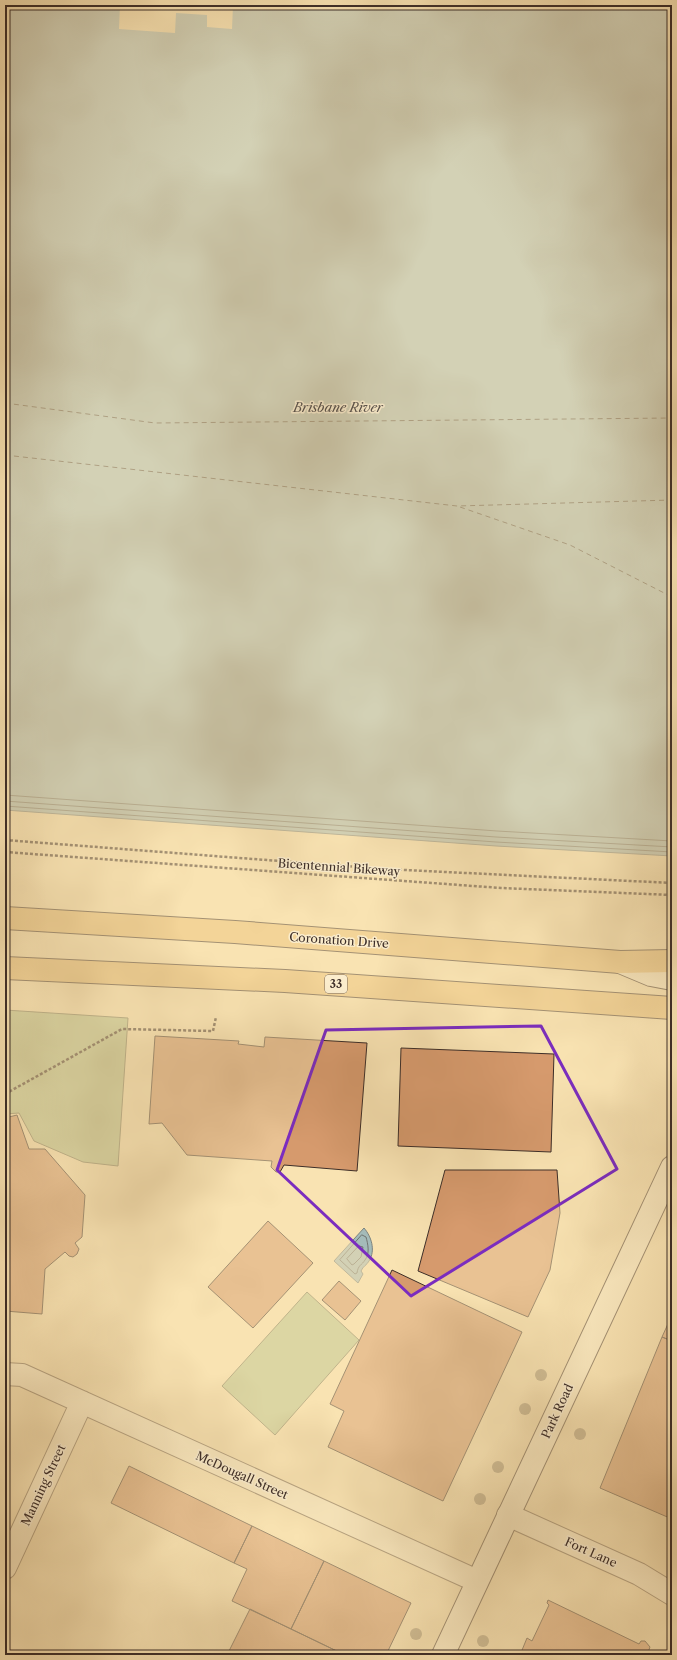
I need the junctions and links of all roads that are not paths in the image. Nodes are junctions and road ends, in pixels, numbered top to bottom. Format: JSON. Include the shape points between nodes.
{"nodes":[{"id":1,"x":5,"y":918,"type":"edge"},
{"id":2,"x":672,"y":961,"type":"edge"},
{"id":3,"x":620,"y":962,"type":"junction"},
{"id":4,"x":5,"y":968,"type":"edge"},
{"id":5,"x":672,"y":979,"type":"edge"},
{"id":6,"x":670,"y":1009,"type":"edge"},
{"id":7,"x":672,"y":1167,"type":"edge"},
{"id":8,"x":5,"y":1374,"type":"edge"},
{"id":9,"x":82,"y":1402,"type":"junction"},
{"id":10,"x":508,"y":1515,"type":"junction"},
{"id":11,"x":5,"y":1568,"type":"edge"},
{"id":12,"x":477,"y":1581,"type":"junction"},
{"id":13,"x":672,"y":1594,"type":"edge"},
{"id":14,"x":442,"y":1655,"type":"edge"}],
"edges":[{"from":1,"to":3,"type":"highway","name":"Coronation Drive","via":[[235,932]]},
{"from":2,"to":3,"type":"highway","name":"Coronation Drive"},
{"from":3,"to":5,"type":"street","via":[[651,975]]},
{"from":4,"to":6,"type":"highway","number":"33","via":[[285,981]]},
{"from":7,"to":10,"type":"street","name":"Park Road"},
{"from":8,"to":9,"type":"street","name":"McDougall Street","via":[[22,1375]]},
{"from":9,"to":11,"type":"street","name":"Manning Street"},
{"from":9,"to":12,"type":"street","name":"McDougall Street"},
{"from":10,"to":12,"type":"street","name":"Park Road"},
{"from":10,"to":13,"type":"street","name":"Fort Lane","via":[[639,1574]]},
{"from":12,"to":14,"type":"street","name":"Park Road"}]}
